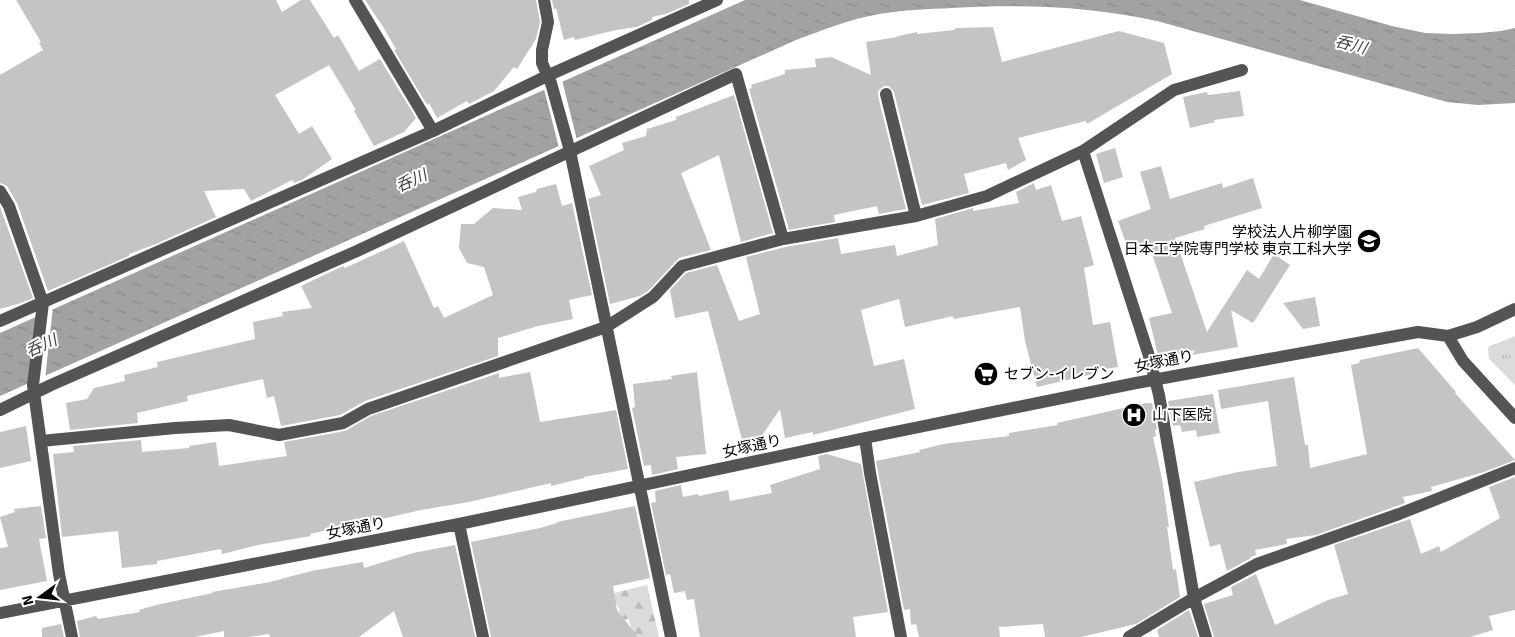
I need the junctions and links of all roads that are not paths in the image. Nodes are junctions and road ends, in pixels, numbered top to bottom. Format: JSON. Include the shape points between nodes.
{"nodes":[{"id":1,"x":355,"y":0,"type":"edge"},
{"id":2,"x":544,"y":0,"type":"edge"},
{"id":3,"x":717,"y":0,"type":"edge"},
{"id":4,"x":1242,"y":70,"type":"dead end"},
{"id":5,"x":550,"y":79,"type":"junction"},
{"id":6,"x":886,"y":94,"type":"dead end"},
{"id":7,"x":432,"y":131,"type":"junction"},
{"id":8,"x":569,"y":148,"type":"junction"},
{"id":9,"x":1083,"y":151,"type":"junction"},
{"id":10,"x":0,"y":191,"type":"edge"},
{"id":11,"x":916,"y":216,"type":"junction"},
{"id":12,"x":783,"y":239,"type":"junction"},
{"id":13,"x":42,"y":306,"type":"junction"},
{"id":14,"x":1515,"y":310,"type":"edge"},
{"id":15,"x":0,"y":321,"type":"edge"},
{"id":16,"x":606,"y":327,"type":"junction"},
{"id":17,"x":1448,"y":336,"type":"junction"},
{"id":18,"x":1155,"y":379,"type":"junction"},
{"id":19,"x":34,"y":389,"type":"junction"},
{"id":20,"x":0,"y":410,"type":"edge"},
{"id":21,"x":1515,"y":418,"type":"edge"},
{"id":22,"x":865,"y":438,"type":"junction"},
{"id":23,"x":41,"y":441,"type":"junction"},
{"id":24,"x":1515,"y":468,"type":"edge"},
{"id":25,"x":640,"y":487,"type":"junction"},
{"id":26,"x":459,"y":524,"type":"junction"},
{"id":27,"x":1194,"y":598,"type":"junction"},
{"id":28,"x":65,"y":600,"type":"junction"},
{"id":29,"x":0,"y":614,"type":"edge"},
{"id":30,"x":72,"y":637,"type":"edge"},
{"id":31,"x":483,"y":637,"type":"edge"},
{"id":32,"x":671,"y":637,"type":"edge"},
{"id":33,"x":901,"y":637,"type":"edge"},
{"id":34,"x":1129,"y":637,"type":"edge"},
{"id":35,"x":1206,"y":637,"type":"edge"}],
"edges":[{"from":1,"to":7,"type":"street"},
{"from":2,"to":5,"type":"street","via":[[548,22],[542,63]]},
{"from":3,"to":5,"type":"street"},
{"from":4,"to":9,"type":"street","via":[[1174,90]]},
{"from":5,"to":7,"type":"street"},
{"from":5,"to":8,"type":"street"},
{"from":6,"to":11,"type":"street"},
{"from":7,"to":13,"type":"street"},
{"from":8,"to":12,"type":"street","via":[[736,74]]},
{"from":8,"to":16,"type":"street"},
{"from":8,"to":19,"type":"street","via":[[357,251]]},
{"from":9,"to":11,"type":"street","via":[[987,196]]},
{"from":9,"to":18,"type":"street"},
{"from":10,"to":13,"type":"street","via":[[9,206]]},
{"from":11,"to":12,"type":"street"},
{"from":12,"to":16,"type":"street","via":[[682,266],[653,297]]},
{"from":13,"to":15,"type":"street"},
{"from":13,"to":19,"type":"street"},
{"from":14,"to":17,"type":"street"},
{"from":16,"to":23,"type":"street","via":[[368,409],[342,423],[279,435],[228,425]]},
{"from":16,"to":25,"type":"street"},
{"from":17,"to":18,"type":"street","name":"女塚通り","via":[[1418,332]]},
{"from":17,"to":21,"type":"street","via":[[1463,361]]},
{"from":18,"to":22,"type":"street","name":"女塚通り"},
{"from":18,"to":27,"type":"street"},
{"from":19,"to":20,"type":"street"},
{"from":19,"to":23,"type":"street"},
{"from":22,"to":25,"type":"street","name":"女塚通り"},
{"from":22,"to":33,"type":"street"},
{"from":23,"to":28,"type":"street"},
{"from":24,"to":27,"type":"street","via":[[1399,514],[1257,564]]},
{"from":25,"to":26,"type":"street","name":"女塚通り"},
{"from":25,"to":32,"type":"street"},
{"from":26,"to":28,"type":"street","name":"女塚通り"},
{"from":26,"to":31,"type":"street"},
{"from":27,"to":34,"type":"street"},
{"from":27,"to":35,"type":"street"},
{"from":28,"to":29,"type":"street","name":"女塚通り"},
{"from":28,"to":30,"type":"street"}]}
